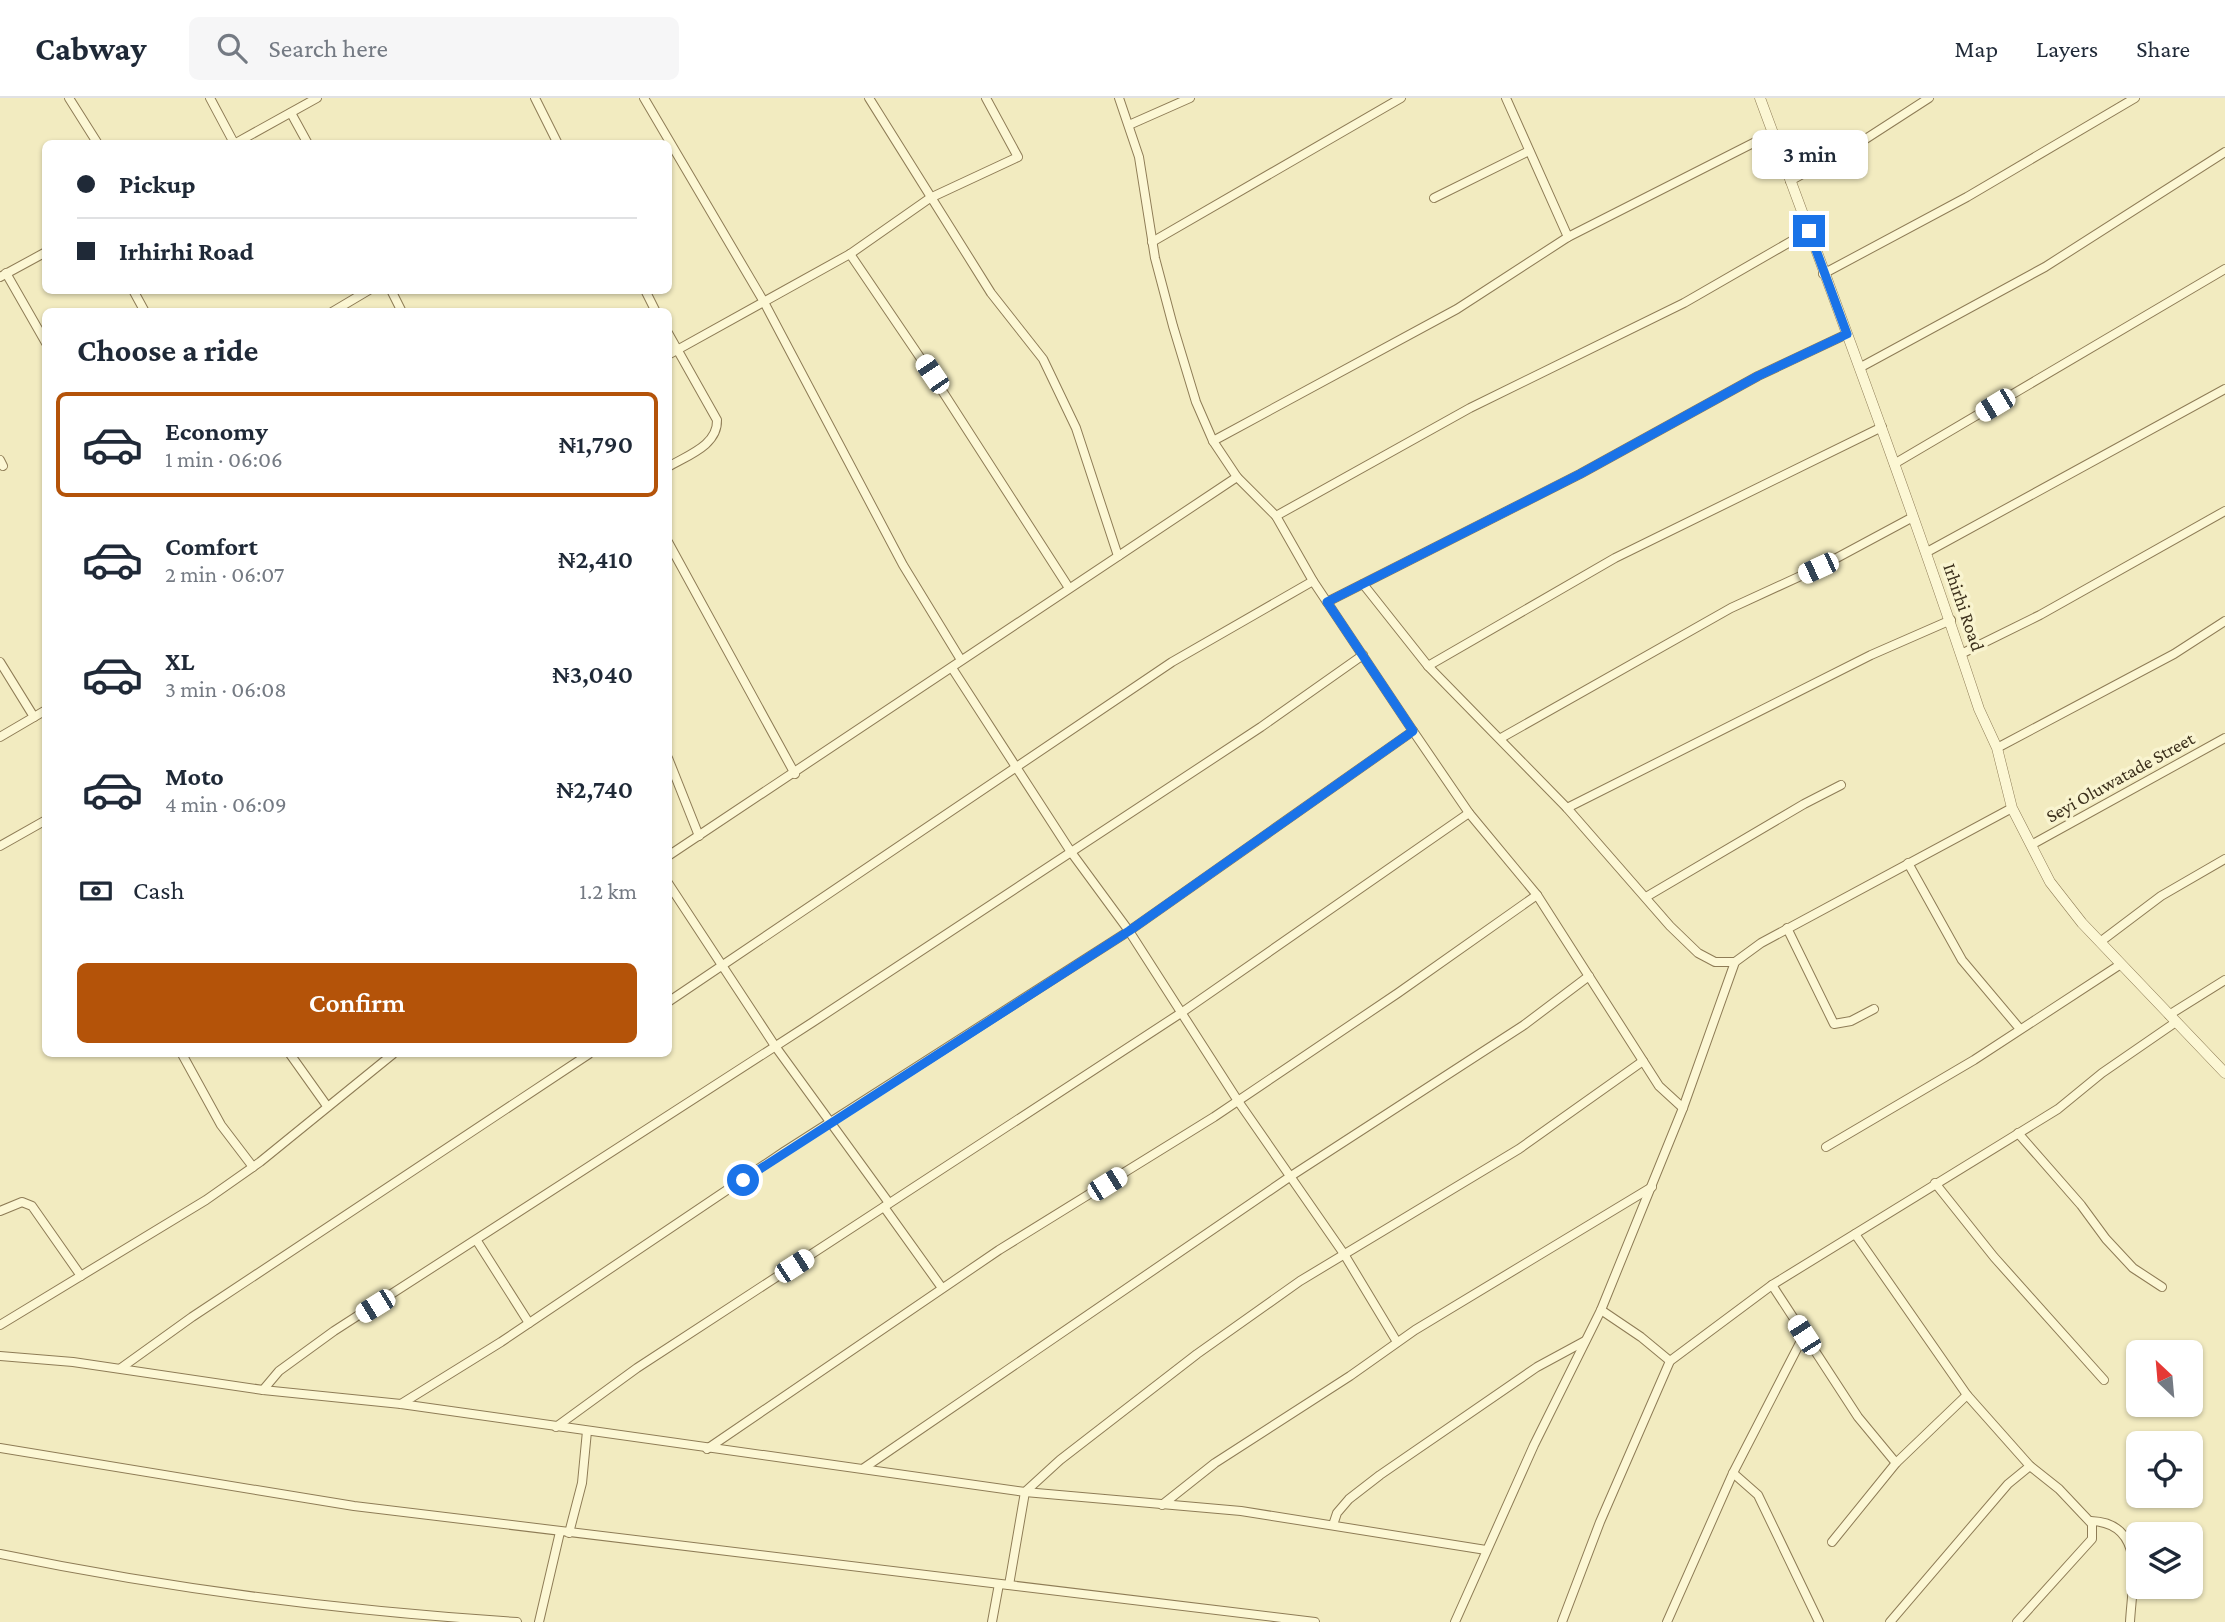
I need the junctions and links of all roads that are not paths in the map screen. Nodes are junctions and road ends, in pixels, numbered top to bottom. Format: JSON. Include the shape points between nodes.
{"nodes":[{"id":1,"x":69,"y":98,"type":"edge"},
{"id":2,"x":210,"y":98,"type":"edge"},
{"id":3,"x":317,"y":98,"type":"edge"},
{"id":4,"x":535,"y":98,"type":"edge"},
{"id":5,"x":644,"y":98,"type":"edge"},
{"id":6,"x":869,"y":98,"type":"edge"},
{"id":7,"x":986,"y":98,"type":"edge"},
{"id":8,"x":1118,"y":98,"type":"edge"},
{"id":9,"x":1190,"y":98,"type":"edge"},
{"id":10,"x":1401,"y":98,"type":"edge"},
{"id":11,"x":1506,"y":98,"type":"edge"},
{"id":12,"x":1760,"y":98,"type":"edge"},
{"id":13,"x":1929,"y":98,"type":"edge"},
{"id":14,"x":2136,"y":98,"type":"edge"},
{"id":15,"x":291,"y":113,"type":"junction"},
{"id":16,"x":1129,"y":125,"type":"junction"},
{"id":17,"x":1773,"y":133,"type":"junction"},
{"id":18,"x":95,"y":140,"type":"edge"},
{"id":19,"x":232,"y":140,"type":"edge"},
{"id":20,"x":240,"y":140,"type":"edge"},
{"id":21,"x":306,"y":140,"type":"edge"},
{"id":22,"x":556,"y":140,"type":"edge"},
{"id":23,"x":669,"y":140,"type":"edge"},
{"id":24,"x":672,"y":146,"type":"edge"},
{"id":25,"x":1529,"y":151,"type":"junction"},
{"id":26,"x":2225,"y":152,"type":"edge"},
{"id":27,"x":1790,"y":181,"type":"junction"},
{"id":28,"x":930,"y":198,"type":"junction"},
{"id":29,"x":1434,"y":198,"type":"dead end"},
{"id":30,"x":1809,"y":231,"type":"junction"},
{"id":31,"x":1568,"y":237,"type":"junction"},
{"id":32,"x":1152,"y":243,"type":"junction"},
{"id":33,"x":42,"y":254,"type":"edge"},
{"id":34,"x":850,"y":254,"type":"junction"},
{"id":35,"x":2225,"y":269,"type":"edge"},
{"id":36,"x":1823,"y":274,"type":"junction"},
{"id":37,"x":3,"y":275,"type":"edge"},
{"id":38,"x":362,"y":294,"type":"edge"},
{"id":39,"x":764,"y":302,"type":"junction"},
{"id":40,"x":339,"y":308,"type":"edge"},
{"id":41,"x":1847,"y":334,"type":"junction"},
{"id":42,"x":42,"y":337,"type":"edge"},
{"id":43,"x":672,"y":338,"type":"edge"},
{"id":44,"x":680,"y":349,"type":"junction"},
{"id":45,"x":672,"y":353,"type":"edge"},
{"id":46,"x":1861,"y":367,"type":"junction"},
{"id":47,"x":2225,"y":389,"type":"edge"},
{"id":48,"x":1882,"y":427,"type":"junction"},
{"id":49,"x":1213,"y":441,"type":"junction"},
{"id":50,"x":1894,"y":464,"type":"junction"},
{"id":51,"x":672,"y":465,"type":"edge"},
{"id":52,"x":1237,"y":477,"type":"junction"},
{"id":53,"x":2225,"y":511,"type":"edge"},
{"id":54,"x":1276,"y":516,"type":"junction"},
{"id":55,"x":1913,"y":517,"type":"junction"},
{"id":56,"x":672,"y":549,"type":"edge"},
{"id":57,"x":1927,"y":552,"type":"junction"},
{"id":58,"x":1118,"y":556,"type":"junction"},
{"id":59,"x":1313,"y":581,"type":"junction"},
{"id":60,"x":1363,"y":584,"type":"junction"},
{"id":61,"x":1069,"y":588,"type":"junction"},
{"id":62,"x":1327,"y":602,"type":"junction"},
{"id":63,"x":1951,"y":620,"type":"junction"},
{"id":64,"x":2225,"y":621,"type":"edge"},
{"id":65,"x":1961,"y":654,"type":"junction"},
{"id":66,"x":1363,"y":655,"type":"junction"},
{"id":67,"x":961,"y":660,"type":"junction"},
{"id":68,"x":0,"y":662,"type":"edge"},
{"id":69,"x":1428,"y":666,"type":"junction"},
{"id":70,"x":952,"y":668,"type":"junction"},
{"id":71,"x":42,"y":712,"type":"edge"},
{"id":72,"x":34,"y":717,"type":"junction"},
{"id":73,"x":1413,"y":731,"type":"junction"},
{"id":74,"x":0,"y":737,"type":"edge"},
{"id":75,"x":1501,"y":738,"type":"junction"},
{"id":76,"x":2225,"y":738,"type":"edge"},
{"id":77,"x":1997,"y":748,"type":"junction"},
{"id":78,"x":1016,"y":766,"type":"junction"},
{"id":79,"x":672,"y":768,"type":"edge"},
{"id":80,"x":794,"y":774,"type":"junction"},
{"id":81,"x":1841,"y":785,"type":"dead end"},
{"id":82,"x":1567,"y":808,"type":"junction"},
{"id":83,"x":2012,"y":808,"type":"junction"},
{"id":84,"x":1469,"y":813,"type":"junction"},
{"id":85,"x":42,"y":822,"type":"edge"},
{"id":86,"x":699,"y":836,"type":"junction"},
{"id":87,"x":2031,"y":845,"type":"junction"},
{"id":88,"x":0,"y":846,"type":"edge"},
{"id":89,"x":1071,"y":852,"type":"junction"},
{"id":90,"x":672,"y":853,"type":"edge"},
{"id":91,"x":2225,"y":859,"type":"edge"},
{"id":92,"x":1908,"y":863,"type":"junction"},
{"id":93,"x":672,"y":889,"type":"edge"},
{"id":94,"x":1536,"y":895,"type":"junction"},
{"id":95,"x":1646,"y":897,"type":"junction"},
{"id":96,"x":1787,"y":929,"type":"junction"},
{"id":97,"x":1129,"y":931,"type":"junction"},
{"id":98,"x":2100,"y":942,"type":"junction"},
{"id":99,"x":1735,"y":962,"type":"junction"},
{"id":100,"x":2121,"y":964,"type":"junction"},
{"id":101,"x":723,"y":967,"type":"junction"},
{"id":102,"x":1589,"y":976,"type":"junction"},
{"id":103,"x":2225,"y":980,"type":"edge"},
{"id":104,"x":672,"y":999,"type":"edge"},
{"id":105,"x":1874,"y":1009,"type":"dead end"},
{"id":106,"x":1181,"y":1013,"type":"junction"},
{"id":107,"x":2172,"y":1019,"type":"junction"},
{"id":108,"x":2020,"y":1029,"type":"junction"},
{"id":109,"x":775,"y":1046,"type":"junction"},
{"id":110,"x":185,"y":1057,"type":"edge"},
{"id":111,"x":292,"y":1057,"type":"edge"},
{"id":112,"x":389,"y":1057,"type":"edge"},
{"id":113,"x":584,"y":1057,"type":"edge"},
{"id":114,"x":1643,"y":1062,"type":"junction"},
{"id":115,"x":2225,"y":1073,"type":"edge"},
{"id":116,"x":1238,"y":1101,"type":"junction"},
{"id":117,"x":327,"y":1106,"type":"junction"},
{"id":118,"x":1683,"y":1108,"type":"junction"},
{"id":119,"x":831,"y":1122,"type":"junction"},
{"id":120,"x":2018,"y":1133,"type":"junction"},
{"id":121,"x":1826,"y":1147,"type":"dead end"},
{"id":122,"x":253,"y":1167,"type":"junction"},
{"id":123,"x":1291,"y":1176,"type":"junction"},
{"id":124,"x":1935,"y":1182,"type":"junction"},
{"id":125,"x":1653,"y":1186,"type":"junction"},
{"id":126,"x":886,"y":1205,"type":"junction"},
{"id":127,"x":0,"y":1211,"type":"edge"},
{"id":128,"x":1855,"y":1234,"type":"junction"},
{"id":129,"x":477,"y":1241,"type":"junction"},
{"id":130,"x":1344,"y":1254,"type":"junction"},
{"id":131,"x":81,"y":1276,"type":"junction"},
{"id":132,"x":1772,"y":1285,"type":"junction"},
{"id":133,"x":2162,"y":1287,"type":"dead end"},
{"id":134,"x":942,"y":1288,"type":"junction"},
{"id":135,"x":1601,"y":1310,"type":"junction"},
{"id":136,"x":530,"y":1323,"type":"junction"},
{"id":137,"x":0,"y":1324,"type":"edge"},
{"id":138,"x":1804,"y":1335,"type":"junction"},
{"id":139,"x":1586,"y":1340,"type":"junction"},
{"id":140,"x":1396,"y":1342,"type":"junction"},
{"id":141,"x":0,"y":1356,"type":"edge"},
{"id":142,"x":1670,"y":1361,"type":"junction"},
{"id":143,"x":121,"y":1368,"type":"junction"},
{"id":144,"x":2104,"y":1380,"type":"dead end"},
{"id":145,"x":263,"y":1390,"type":"junction"},
{"id":146,"x":1967,"y":1395,"type":"junction"},
{"id":147,"x":401,"y":1404,"type":"junction"},
{"id":148,"x":556,"y":1427,"type":"junction"},
{"id":149,"x":587,"y":1431,"type":"junction"},
{"id":150,"x":0,"y":1448,"type":"edge"},
{"id":151,"x":707,"y":1449,"type":"junction"},
{"id":152,"x":1896,"y":1463,"type":"junction"},
{"id":153,"x":2030,"y":1466,"type":"junction"},
{"id":154,"x":864,"y":1468,"type":"junction"},
{"id":155,"x":1733,"y":1473,"type":"junction"},
{"id":156,"x":1026,"y":1492,"type":"junction"},
{"id":157,"x":1162,"y":1505,"type":"junction"},
{"id":158,"x":2091,"y":1521,"type":"junction"},
{"id":159,"x":1333,"y":1525,"type":"junction"},
{"id":160,"x":565,"y":1532,"type":"junction"},
{"id":161,"x":1832,"y":1542,"type":"dead end"},
{"id":162,"x":1486,"y":1550,"type":"junction"},
{"id":163,"x":0,"y":1554,"type":"edge"},
{"id":164,"x":999,"y":1584,"type":"junction"},
{"id":165,"x":1009,"y":1585,"type":"junction"},
{"id":166,"x":517,"y":1622,"type":"edge"},
{"id":167,"x":539,"y":1622,"type":"edge"},
{"id":168,"x":992,"y":1622,"type":"edge"},
{"id":169,"x":1315,"y":1622,"type":"edge"},
{"id":170,"x":1455,"y":1622,"type":"edge"},
{"id":171,"x":1562,"y":1622,"type":"edge"},
{"id":172,"x":1667,"y":1622,"type":"edge"},
{"id":173,"x":1819,"y":1622,"type":"edge"},
{"id":174,"x":1890,"y":1622,"type":"edge"},
{"id":175,"x":2017,"y":1622,"type":"edge"},
{"id":176,"x":2130,"y":1622,"type":"edge"}],
"edges":[{"from":1,"to":18,"type":"street"},
{"from":2,"to":19,"type":"street"},
{"from":3,"to":15,"type":"street"},
{"from":4,"to":22,"type":"street"},
{"from":5,"to":23,"type":"street"},
{"from":6,"to":28,"type":"street"},
{"from":7,"to":28,"type":"street","via":[[1018,157]]},
{"from":8,"to":16,"type":"street"},
{"from":9,"to":16,"type":"street"},
{"from":10,"to":32,"type":"street"},
{"from":11,"to":25,"type":"street"},
{"from":12,"to":17,"type":"street","name":"Irhirhi Road"},
{"from":13,"to":27,"type":"street"},
{"from":14,"to":36,"type":"street"},
{"from":15,"to":20,"type":"street"},
{"from":15,"to":21,"type":"street"},
{"from":16,"to":32,"type":"street","via":[[1139,157]]},
{"from":17,"to":27,"type":"street","name":"Irhirhi Road"},
{"from":17,"to":31,"type":"street"},
{"from":24,"to":39,"type":"street"},
{"from":25,"to":29,"type":"street"},
{"from":25,"to":31,"type":"street"},
{"from":26,"to":46,"type":"street","via":[[2045,267]]},
{"from":27,"to":30,"type":"street","name":"Irhirhi Road"},
{"from":28,"to":34,"type":"street"},
{"from":28,"to":58,"type":"street","via":[[991,293],[1043,359],[1076,428]]},
{"from":30,"to":36,"type":"street","name":"Irhirhi Road"},
{"from":30,"to":54,"type":"street","via":[[1684,303],[1470,408]]},
{"from":31,"to":49,"type":"street","via":[[1457,309]]},
{"from":32,"to":49,"type":"street","via":[[1196,402]]},
{"from":33,"to":37,"type":"street"},
{"from":34,"to":39,"type":"street"},
{"from":34,"to":61,"type":"street"},
{"from":35,"to":50,"type":"street"},
{"from":36,"to":41,"type":"street","name":"Irhirhi Road"},
{"from":37,"to":42,"type":"street"},
{"from":38,"to":40,"type":"street"},
{"from":39,"to":44,"type":"street"},
{"from":39,"to":67,"type":"street","via":[[903,565]]},
{"from":41,"to":46,"type":"street","name":"Irhirhi Road"},
{"from":41,"to":60,"type":"street","via":[[1758,376],[1580,474]]},
{"from":43,"to":44,"type":"street"},
{"from":44,"to":45,"type":"street"},
{"from":44,"to":51,"type":"street","via":[[718,420],[718,432]]},
{"from":46,"to":48,"type":"street","name":"Irhirhi Road"},
{"from":47,"to":57,"type":"street"},
{"from":48,"to":50,"type":"street","name":"Irhirhi Road"},
{"from":48,"to":69,"type":"street","via":[[1615,558]]},
{"from":49,"to":52,"type":"street"},
{"from":50,"to":55,"type":"street","name":"Irhirhi Road"},
{"from":52,"to":54,"type":"street"},
{"from":52,"to":58,"type":"street"},
{"from":53,"to":65,"type":"street"},
{"from":54,"to":59,"type":"street"},
{"from":55,"to":57,"type":"street","name":"Irhirhi Road"},
{"from":55,"to":75,"type":"street","via":[[1731,608]]},
{"from":56,"to":80,"type":"street"},
{"from":57,"to":63,"type":"street","name":"Irhirhi Road"},
{"from":58,"to":61,"type":"street"},
{"from":59,"to":62,"type":"street"},
{"from":59,"to":78,"type":"street","via":[[1172,662]]},
{"from":60,"to":62,"type":"street"},
{"from":60,"to":69,"type":"street"},
{"from":61,"to":67,"type":"street"},
{"from":62,"to":66,"type":"street"},
{"from":63,"to":65,"type":"street","name":"Irhirhi Road"},
{"from":63,"to":82,"type":"street","via":[[1871,655]]},
{"from":64,"to":77,"type":"street","via":[[2174,654]]},
{"from":65,"to":77,"type":"street","name":"Irhirhi Road"},
{"from":66,"to":73,"type":"street"},
{"from":66,"to":89,"type":"street"},
{"from":67,"to":70,"type":"street"},
{"from":68,"to":72,"type":"street"},
{"from":69,"to":75,"type":"street"},
{"from":70,"to":78,"type":"street"},
{"from":70,"to":80,"type":"street"},
{"from":71,"to":72,"type":"street"},
{"from":72,"to":74,"type":"street"},
{"from":73,"to":84,"type":"street"},
{"from":73,"to":97,"type":"street"},
{"from":75,"to":82,"type":"street"},
{"from":76,"to":87,"type":"street","name":"Seyi Oluwatade Street"},
{"from":77,"to":83,"type":"street","name":"Irhirhi Road"},
{"from":78,"to":89,"type":"street"},
{"from":78,"to":101,"type":"street"},
{"from":79,"to":86,"type":"street"},
{"from":80,"to":86,"type":"street"},
{"from":81,"to":95,"type":"street"},
{"from":82,"to":95,"type":"street"},
{"from":83,"to":87,"type":"street","name":"Irhirhi Road"},
{"from":83,"to":92,"type":"street"},
{"from":84,"to":94,"type":"street"},
{"from":84,"to":106,"type":"street"},
{"from":85,"to":88,"type":"street"},
{"from":86,"to":90,"type":"street"},
{"from":87,"to":98,"type":"street","name":"Irhirhi Road","via":[[2050,881]]},
{"from":89,"to":97,"type":"street"},
{"from":89,"to":109,"type":"street"},
{"from":91,"to":98,"type":"street","via":[[2161,896]]},
{"from":92,"to":96,"type":"street"},
{"from":92,"to":108,"type":"street","via":[[1962,960]]},
{"from":93,"to":101,"type":"street"},
{"from":94,"to":102,"type":"street"},
{"from":94,"to":116,"type":"street"},
{"from":95,"to":99,"type":"street","via":[[1698,953],[1715,962]]},
{"from":96,"to":99,"type":"street"},
{"from":96,"to":105,"type":"street","via":[[1834,1024]]},
{"from":97,"to":106,"type":"street"},
{"from":97,"to":119,"type":"street"},
{"from":98,"to":100,"type":"street","name":"Irhirhi Road"},
{"from":99,"to":118,"type":"street"},
{"from":100,"to":107,"type":"street","name":"Irhirhi Road"},
{"from":100,"to":108,"type":"street"},
{"from":101,"to":104,"type":"street"},
{"from":101,"to":109,"type":"street"},
{"from":102,"to":114,"type":"street"},
{"from":102,"to":123,"type":"street","via":[[1524,1025]]},
{"from":103,"to":107,"type":"street"},
{"from":106,"to":116,"type":"street"},
{"from":106,"to":126,"type":"street"},
{"from":107,"to":115,"type":"street","name":"Irhirhi Road"},
{"from":107,"to":120,"type":"street","via":[[2058,1109]]},
{"from":108,"to":121,"type":"street"},
{"from":109,"to":119,"type":"street"},
{"from":109,"to":129,"type":"street"},
{"from":110,"to":122,"type":"street","via":[[221,1125]]},
{"from":111,"to":117,"type":"street"},
{"from":112,"to":117,"type":"street"},
{"from":113,"to":143,"type":"street"},
{"from":114,"to":118,"type":"street","via":[[1659,1086]]},
{"from":114,"to":130,"type":"street","via":[[1519,1149]]},
{"from":116,"to":123,"type":"street"},
{"from":116,"to":134,"type":"street"},
{"from":117,"to":122,"type":"street"},
{"from":118,"to":125,"type":"street"},
{"from":119,"to":126,"type":"street"},
{"from":119,"to":136,"type":"street"},
{"from":120,"to":124,"type":"street"},
{"from":120,"to":133,"type":"street","via":[[2133,1268]]},
{"from":122,"to":131,"type":"street"},
{"from":123,"to":130,"type":"street"},
{"from":123,"to":154,"type":"street"},
{"from":124,"to":128,"type":"street"},
{"from":124,"to":144,"type":"street","via":[[1994,1257]]},
{"from":125,"to":135,"type":"street"},
{"from":125,"to":140,"type":"street"},
{"from":126,"to":134,"type":"street"},
{"from":126,"to":148,"type":"street","via":[[637,1368]]},
{"from":127,"to":131,"type":"street","via":[[22,1202],[32,1206]]},
{"from":128,"to":132,"type":"street"},
{"from":128,"to":146,"type":"street"},
{"from":129,"to":136,"type":"street"},
{"from":129,"to":145,"type":"street","via":[[334,1331],[279,1371]]},
{"from":130,"to":140,"type":"street"},
{"from":130,"to":156,"type":"street","via":[[1197,1354],[1060,1460]]},
{"from":131,"to":137,"type":"street"},
{"from":132,"to":138,"type":"street"},
{"from":132,"to":142,"type":"street"},
{"from":134,"to":151,"type":"street"},
{"from":135,"to":139,"type":"street"},
{"from":135,"to":142,"type":"street"},
{"from":136,"to":147,"type":"street"},
{"from":138,"to":152,"type":"street","via":[[1858,1417]]},
{"from":138,"to":155,"type":"street"},
{"from":139,"to":159,"type":"street","via":[[1537,1367],[1380,1475],[1349,1499]]},
{"from":139,"to":162,"type":"street"},
{"from":140,"to":157,"type":"street","via":[[1215,1463]]},
{"from":141,"to":143,"type":"street"},
{"from":142,"to":171,"type":"street"},
{"from":143,"to":145,"type":"street"},
{"from":145,"to":147,"type":"street"},
{"from":146,"to":152,"type":"street"},
{"from":146,"to":153,"type":"street"},
{"from":147,"to":148,"type":"street"},
{"from":148,"to":149,"type":"street"},
{"from":149,"to":151,"type":"street"},
{"from":149,"to":160,"type":"street","via":[[582,1483]]},
{"from":150,"to":160,"type":"street","via":[[354,1506]]},
{"from":151,"to":154,"type":"street"},
{"from":152,"to":161,"type":"street"},
{"from":153,"to":158,"type":"street"},
{"from":153,"to":174,"type":"street","via":[[2008,1484]]},
{"from":154,"to":156,"type":"street"},
{"from":155,"to":172,"type":"street"},
{"from":155,"to":173,"type":"street","via":[[1758,1495]]},
{"from":156,"to":157,"type":"street"},
{"from":156,"to":165,"type":"street"},
{"from":157,"to":159,"type":"street"},
{"from":158,"to":175,"type":"street","via":[[2092,1539]]},
{"from":158,"to":176,"type":"street","via":[[2108,1521],[2124,1535],[2133,1554]]},
{"from":159,"to":162,"type":"street"},
{"from":160,"to":164,"type":"street"},
{"from":160,"to":167,"type":"street"},
{"from":162,"to":170,"type":"street"},
{"from":163,"to":166,"type":"street","via":[[368,1610]]},
{"from":164,"to":165,"type":"street"},
{"from":164,"to":168,"type":"street"},
{"from":165,"to":169,"type":"street"}]}
